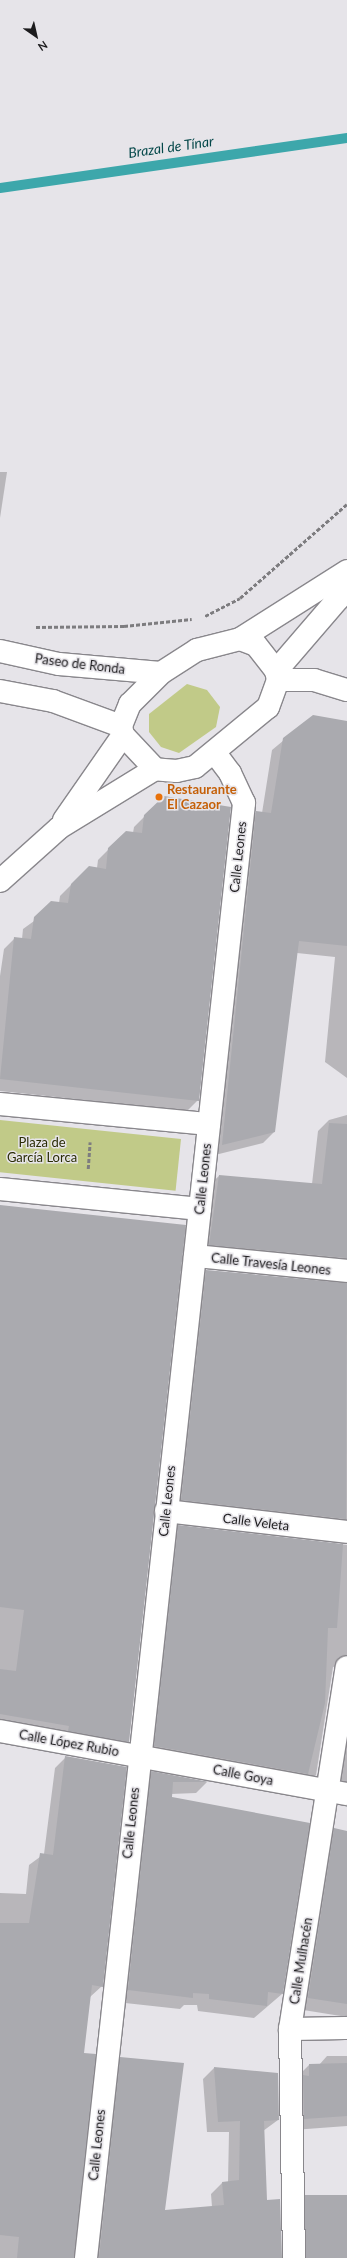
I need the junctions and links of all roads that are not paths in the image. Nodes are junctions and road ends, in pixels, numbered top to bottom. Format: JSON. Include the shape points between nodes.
{"nodes":[{"id":1,"x":347,"y":571,"type":"edge"},
{"id":2,"x":347,"y":584,"type":"edge"},
{"id":3,"x":240,"y":639,"type":"junction"},
{"id":4,"x":0,"y":651,"type":"edge"},
{"id":5,"x":161,"y":673,"type":"junction"},
{"id":6,"x":277,"y":676,"type":"junction"},
{"id":7,"x":347,"y":690,"type":"edge"},
{"id":8,"x":0,"y":691,"type":"edge"},
{"id":9,"x":122,"y":731,"type":"junction"},
{"id":10,"x":214,"y":752,"type":"junction"},
{"id":11,"x":155,"y":769,"type":"junction"},
{"id":12,"x":59,"y":828,"type":"junction"},
{"id":13,"x":0,"y":881,"type":"edge"},
{"id":14,"x":0,"y":1104,"type":"edge"},
{"id":15,"x":209,"y":1124,"type":"junction"},
{"id":16,"x":0,"y":1189,"type":"edge"},
{"id":17,"x":200,"y":1209,"type":"junction"},
{"id":18,"x":195,"y":1256,"type":"junction"},
{"id":19,"x":347,"y":1271,"type":"edge"},
{"id":20,"x":166,"y":1511,"type":"junction"},
{"id":21,"x":347,"y":1532,"type":"edge"},
{"id":22,"x":347,"y":1667,"type":"edge"},
{"id":23,"x":0,"y":1731,"type":"edge"},
{"id":24,"x":138,"y":1755,"type":"junction"},
{"id":25,"x":338,"y":1792,"type":"edge"},
{"id":26,"x":347,"y":2028,"type":"edge"},
{"id":27,"x":290,"y":2029,"type":"junction"},
{"id":28,"x":86,"y":2258,"type":"edge"},
{"id":29,"x":294,"y":2258,"type":"edge"}],
"edges":[{"from":1,"to":3,"type":"street"},
{"from":2,"to":6,"type":"street"},
{"from":3,"to":5,"type":"street","via":[[196,650]]},
{"from":3,"to":6,"type":"street","via":[[256,645]]},
{"from":4,"to":5,"type":"street","name":"Paseo de Ronda","via":[[59,664]]},
{"from":5,"to":9,"type":"street","via":[[130,704]]},
{"from":6,"to":7,"type":"street","via":[[314,680]]},
{"from":6,"to":10,"type":"street","via":[[268,707]]},
{"from":8,"to":9,"type":"street","via":[[53,701]]},
{"from":9,"to":11,"type":"street"},
{"from":9,"to":12,"type":"street"},
{"from":10,"to":11,"type":"street","via":[[195,767],[176,772]]},
{"from":10,"to":15,"type":"street","name":"Calle Leones","via":[[230,773],[244,803]]},
{"from":11,"to":12,"type":"street"},
{"from":12,"to":13,"type":"street"},
{"from":14,"to":15,"type":"street"},
{"from":15,"to":17,"type":"street","name":"Calle Leones"},
{"from":16,"to":17,"type":"street"},
{"from":17,"to":18,"type":"street","name":"Calle Leones"},
{"from":18,"to":19,"type":"street","name":"Calle Travesía Leones"},
{"from":18,"to":20,"type":"street","name":"Calle Leones"},
{"from":20,"to":21,"type":"street","name":"Calle Veleta"},
{"from":20,"to":24,"type":"street","name":"Calle Leones"},
{"from":22,"to":25,"type":"street","name":"Calle Mulhacén"},
{"from":23,"to":24,"type":"street","name":"Calle López Rubio"},
{"from":24,"to":25,"type":"street","name":"Calle Goya"},
{"from":24,"to":28,"type":"street","name":"Calle Leones"},
{"from":25,"to":27,"type":"street","name":"Calle Mulhacén"},
{"from":26,"to":27,"type":"street"},
{"from":27,"to":29,"type":"street","name":"Calle Mulhacén"}]}
